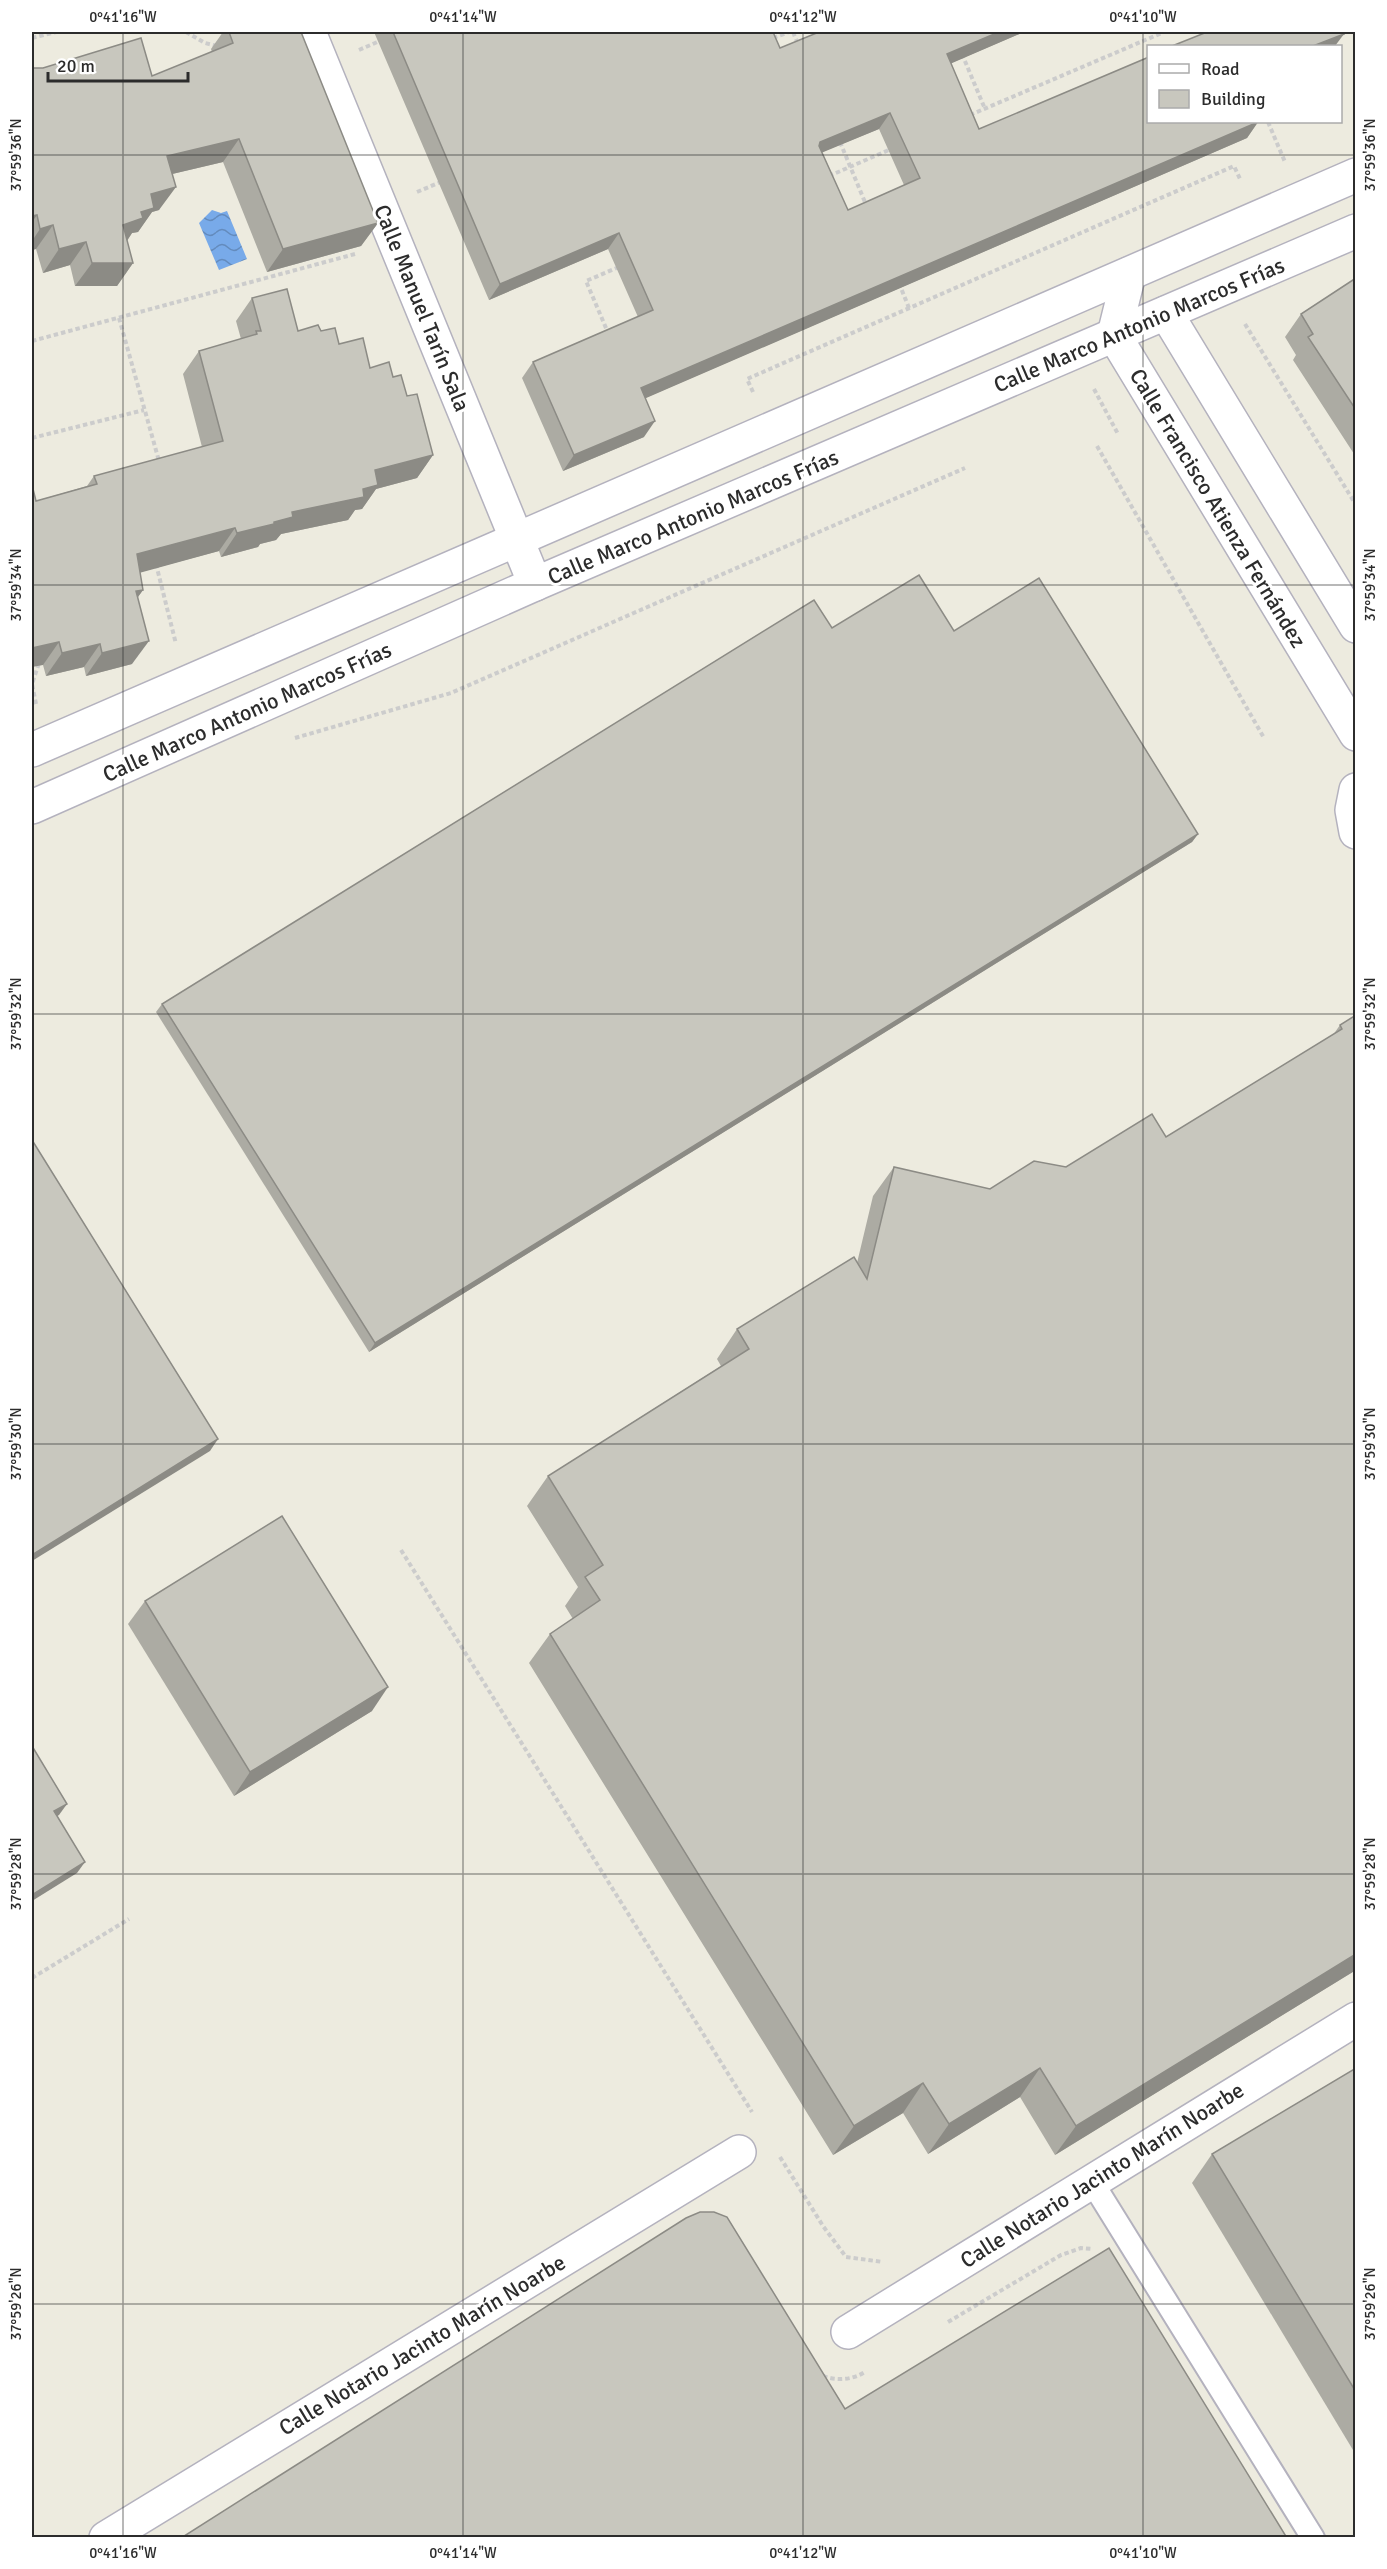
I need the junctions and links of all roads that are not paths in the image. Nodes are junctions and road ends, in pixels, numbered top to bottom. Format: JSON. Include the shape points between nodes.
{"nodes":[{"id":1,"x":309,"y":32,"type":"edge"},
{"id":2,"x":1356,"y":175,"type":"edge"},
{"id":3,"x":1356,"y":231,"type":"edge"},
{"id":4,"x":1129,"y":274,"type":"junction"},
{"id":5,"x":1166,"y":313,"type":"junction"},
{"id":6,"x":1114,"y":335,"type":"junction"},
{"id":7,"x":516,"y":540,"type":"junction"},
{"id":8,"x":535,"y":584,"type":"junction"},
{"id":9,"x":1356,"y":626,"type":"edge"},
{"id":10,"x":1356,"y":734,"type":"edge"},
{"id":11,"x":32,"y":750,"type":"edge"},
{"id":12,"x":1356,"y":790,"type":"edge"},
{"id":13,"x":32,"y":807,"type":"edge"},
{"id":14,"x":1356,"y":832,"type":"edge"},
{"id":15,"x":1356,"y":2019,"type":"edge"},
{"id":16,"x":739,"y":2152,"type":"dead end"},
{"id":17,"x":1092,"y":2182,"type":"junction"},
{"id":18,"x":848,"y":2332,"type":"dead end"},
{"id":19,"x":106,"y":2538,"type":"edge"},
{"id":20,"x":1313,"y":2538,"type":"edge"}],
"edges":[{"from":1,"to":7,"type":"street","name":"Calle Manuel Tarín Sala"},
{"from":2,"to":4,"type":"street"},
{"from":3,"to":5,"type":"street","name":"Calle Marco Antonio Marcos Frías"},
{"from":4,"to":6,"type":"street"},
{"from":4,"to":7,"type":"street"},
{"from":5,"to":6,"type":"street","name":"Calle Marco Antonio Marcos Frías"},
{"from":5,"to":9,"type":"street"},
{"from":6,"to":8,"type":"street","name":"Calle Marco Antonio Marcos Frías"},
{"from":6,"to":10,"type":"street","name":"Calle Francisco Atienza Fernández"},
{"from":7,"to":8,"type":"street","name":"Calle Manuel Tarín Sala"},
{"from":7,"to":11,"type":"street"},
{"from":8,"to":13,"type":"street","name":"Calle Marco Antonio Marcos Frías"},
{"from":12,"to":14,"type":"street","via":[[1352,810]]},
{"from":15,"to":17,"type":"street","name":"Calle Notario Jacinto Marín Noarbe"},
{"from":16,"to":19,"type":"street","name":"Calle Notario Jacinto Marín Noarbe"},
{"from":17,"to":18,"type":"street","name":"Calle Notario Jacinto Marín Noarbe"},
{"from":17,"to":20,"type":"lane"}]}
